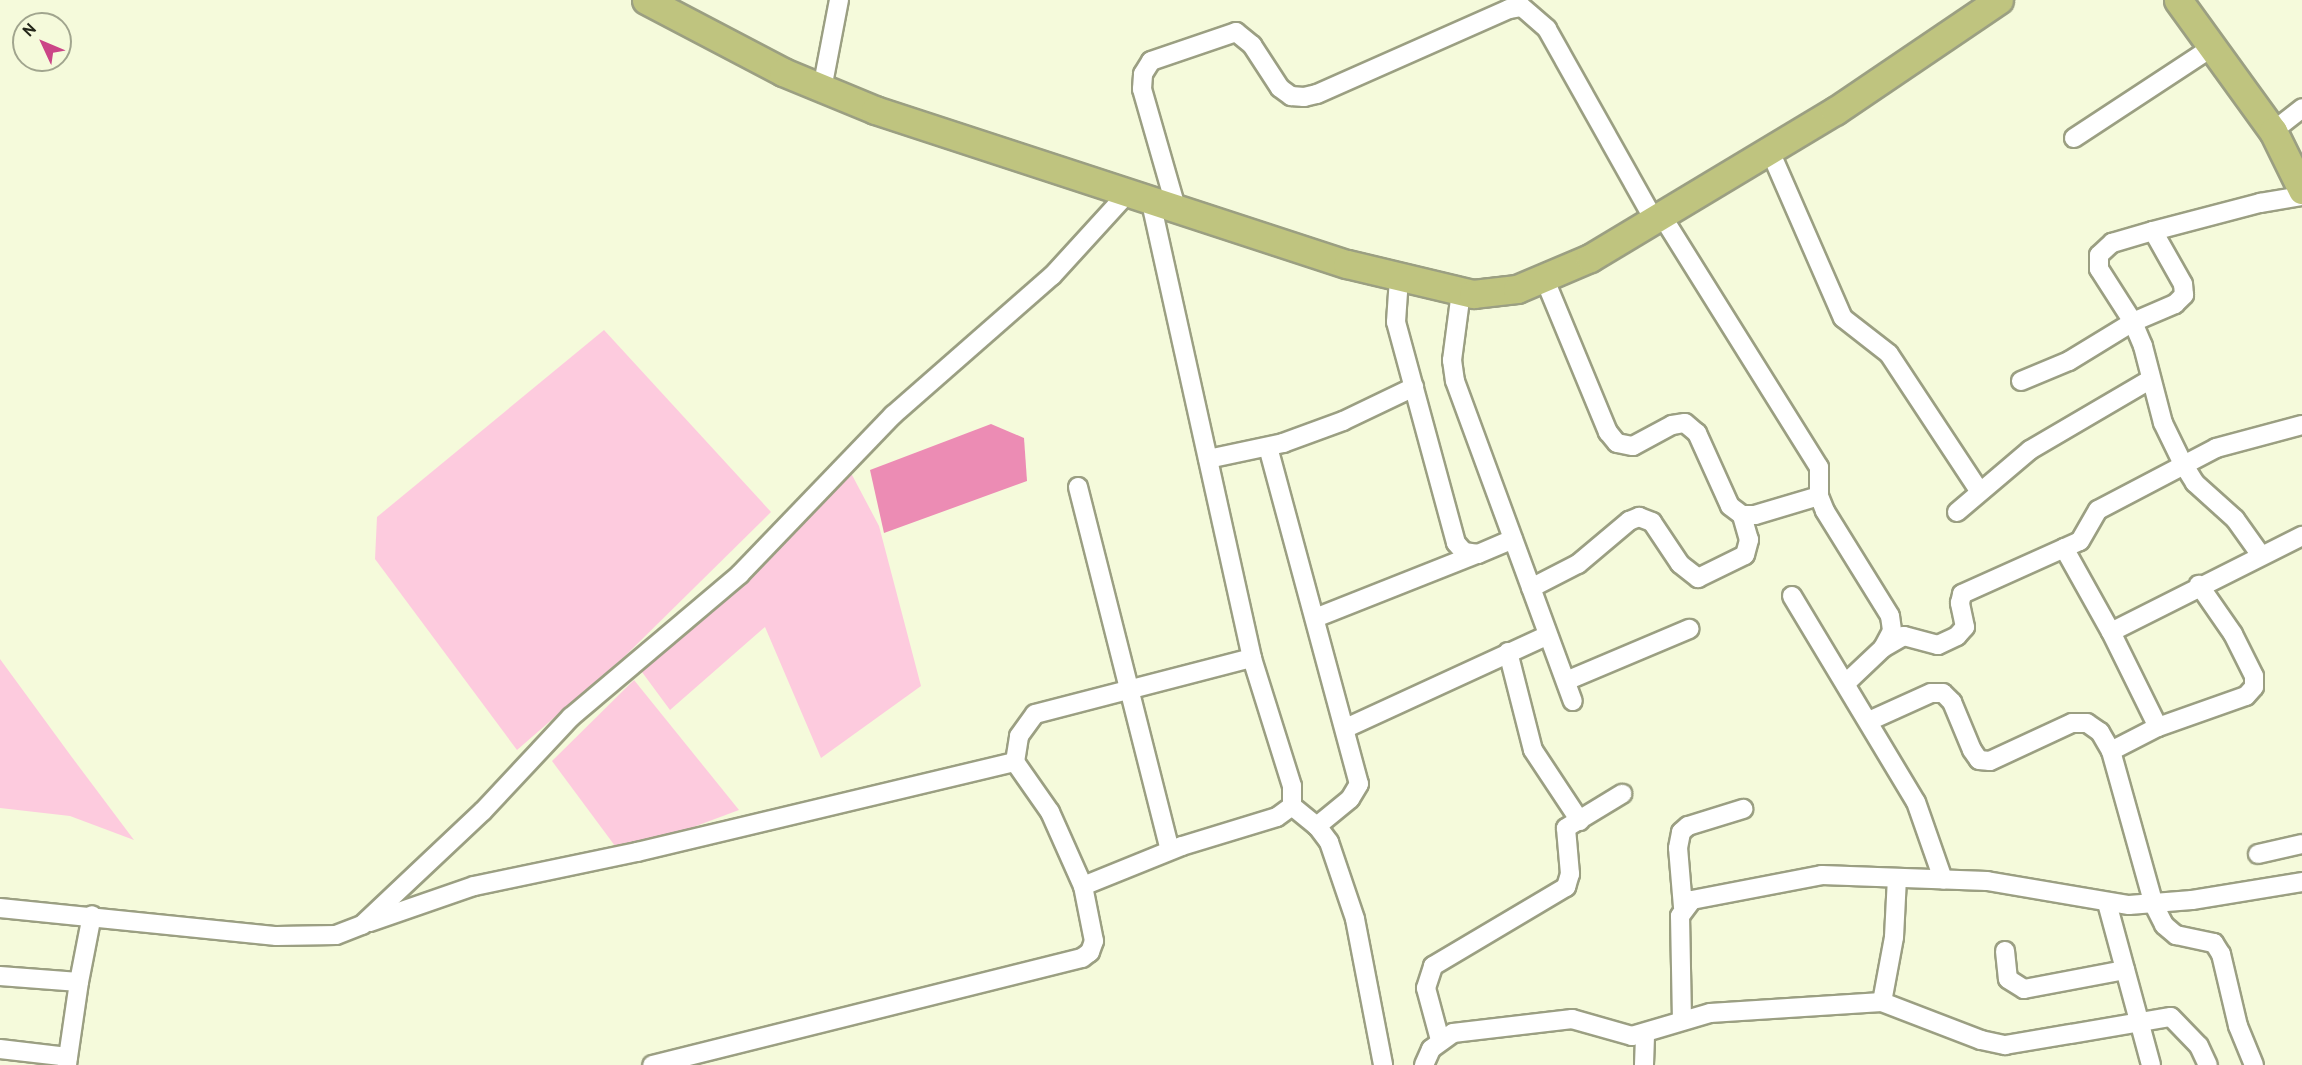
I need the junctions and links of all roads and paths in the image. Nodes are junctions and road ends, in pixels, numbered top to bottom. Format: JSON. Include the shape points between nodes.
{"nodes":[{"id":1,"x":646,"y":0,"type":"edge"},
{"id":2,"x":839,"y":0,"type":"edge"},
{"id":3,"x":1999,"y":0,"type":"edge"},
{"id":4,"x":2178,"y":0,"type":"edge"},
{"id":5,"x":2214,"y":46,"type":"junction"},
{"id":6,"x":822,"y":89,"type":"junction"},
{"id":7,"x":2302,"y":108,"type":"edge"},
{"id":8,"x":2273,"y":130,"type":"junction"},
{"id":9,"x":2074,"y":138,"type":"dead end"},
{"id":10,"x":1770,"y":151,"type":"junction"},
{"id":11,"x":2302,"y":190,"type":"edge"},
{"id":12,"x":2302,"y":196,"type":"edge"},
{"id":13,"x":1139,"y":199,"type":"junction"},
{"id":14,"x":1177,"y":212,"type":"junction"},
{"id":15,"x":1658,"y":218,"type":"junction"},
{"id":16,"x":2153,"y":231,"type":"junction"},
{"id":17,"x":1399,"y":278,"type":"junction"},
{"id":18,"x":1545,"y":280,"type":"junction"},
{"id":19,"x":1461,"y":292,"type":"junction"},
{"id":20,"x":2133,"y":322,"type":"junction"},
{"id":21,"x":2151,"y":380,"type":"junction"},
{"id":22,"x":2021,"y":381,"type":"dead end"},
{"id":23,"x":1414,"y":387,"type":"junction"},
{"id":24,"x":2302,"y":425,"type":"edge"},
{"id":25,"x":1268,"y":447,"type":"junction"},
{"id":26,"x":1208,"y":459,"type":"junction"},
{"id":27,"x":2183,"y":464,"type":"junction"},
{"id":28,"x":1078,"y":487,"type":"dead end"},
{"id":29,"x":1980,"y":492,"type":"junction"},
{"id":30,"x":1820,"y":496,"type":"junction"},
{"id":31,"x":1957,"y":512,"type":"dead end"},
{"id":32,"x":1742,"y":515,"type":"junction"},
{"id":33,"x":2302,"y":536,"type":"edge"},
{"id":34,"x":1513,"y":539,"type":"junction"},
{"id":35,"x":2064,"y":548,"type":"junction"},
{"id":36,"x":1478,"y":554,"type":"junction"},
{"id":37,"x":2260,"y":554,"type":"junction"},
{"id":38,"x":2199,"y":585,"type":"junction"},
{"id":39,"x":1531,"y":588,"type":"junction"},
{"id":40,"x":1792,"y":596,"type":"dead end"},
{"id":41,"x":1315,"y":618,"type":"junction"},
{"id":42,"x":1689,"y":629,"type":"dead end"},
{"id":43,"x":2111,"y":632,"type":"junction"},
{"id":44,"x":1548,"y":635,"type":"junction"},
{"id":45,"x":1883,"y":648,"type":"junction"},
{"id":46,"x":1508,"y":652,"type":"junction"},
{"id":47,"x":1252,"y":658,"type":"junction"},
{"id":48,"x":1566,"y":681,"type":"junction"},
{"id":49,"x":1847,"y":682,"type":"junction"},
{"id":50,"x":1131,"y":688,"type":"junction"},
{"id":51,"x":1573,"y":701,"type":"dead end"},
{"id":52,"x":1869,"y":721,"type":"junction"},
{"id":53,"x":2158,"y":727,"type":"junction"},
{"id":54,"x":1346,"y":728,"type":"junction"},
{"id":55,"x":2111,"y":751,"type":"junction"},
{"id":56,"x":1015,"y":762,"type":"junction"},
{"id":57,"x":1622,"y":794,"type":"dead end"},
{"id":58,"x":1292,"y":806,"type":"junction"},
{"id":59,"x":1743,"y":809,"type":"dead end"},
{"id":60,"x":1580,"y":821,"type":"junction"},
{"id":61,"x":1317,"y":826,"type":"junction"},
{"id":62,"x":2302,"y":844,"type":"edge"},
{"id":63,"x":1170,"y":850,"type":"junction"},
{"id":64,"x":2258,"y":854,"type":"dead end"},
{"id":65,"x":1897,"y":878,"type":"junction"},
{"id":66,"x":1943,"y":879,"type":"junction"},
{"id":67,"x":2302,"y":882,"type":"edge"},
{"id":68,"x":1083,"y":886,"type":"junction"},
{"id":69,"x":2107,"y":903,"type":"junction"},
{"id":70,"x":2154,"y":905,"type":"junction"},
{"id":71,"x":1683,"y":907,"type":"junction"},
{"id":72,"x":0,"y":908,"type":"edge"},
{"id":73,"x":92,"y":915,"type":"junction"},
{"id":74,"x":362,"y":925,"type":"junction"},
{"id":75,"x":2005,"y":951,"type":"dead end"},
{"id":76,"x":2125,"y":970,"type":"junction"},
{"id":77,"x":0,"y":975,"type":"edge"},
{"id":78,"x":79,"y":982,"type":"junction"},
{"id":79,"x":1882,"y":1002,"type":"junction"},
{"id":80,"x":1682,"y":1020,"type":"junction"},
{"id":81,"x":2137,"y":1023,"type":"junction"},
{"id":82,"x":1645,"y":1034,"type":"junction"},
{"id":83,"x":1440,"y":1040,"type":"junction"},
{"id":84,"x":0,"y":1049,"type":"edge"},
{"id":85,"x":68,"y":1061,"type":"edge"},
{"id":86,"x":652,"y":1065,"type":"edge"},
{"id":87,"x":1383,"y":1065,"type":"edge"},
{"id":88,"x":1424,"y":1065,"type":"edge"},
{"id":89,"x":1644,"y":1065,"type":"edge"},
{"id":90,"x":2151,"y":1065,"type":"edge"},
{"id":91,"x":2208,"y":1065,"type":"edge"},
{"id":92,"x":2254,"y":1065,"type":"edge"}],
"edges":[{"from":1,"to":6,"type":"main road"},
{"from":2,"to":6,"type":"street"},
{"from":3,"to":10,"type":"main road"},
{"from":4,"to":5,"type":"main road"},
{"from":5,"to":8,"type":"main road"},
{"from":5,"to":9,"type":"street"},
{"from":6,"to":13,"type":"main road"},
{"from":7,"to":8,"type":"street"},
{"from":8,"to":11,"type":"main road"},
{"from":10,"to":15,"type":"main road"},
{"from":10,"to":29,"type":"street","via":[[1843,318],[1889,354]]},
{"from":12,"to":16,"type":"street"},
{"from":13,"to":14,"type":"main road"},
{"from":13,"to":26,"type":"street"},
{"from":13,"to":74,"type":"street","via":[[893,415],[740,574],[571,717],[483,811]]},
{"from":14,"to":15,"type":"street","via":[[1142,89],[1143,74],[1151,61],[1236,32],[1252,45],[1280,88],[1291,96],[1304,96],[1317,94],[1509,9],[1522,7],[1547,29]]},
{"from":14,"to":17,"type":"main road"},
{"from":15,"to":18,"type":"main road"},
{"from":15,"to":30,"type":"street","via":[[1819,467]]},
{"from":16,"to":20,"type":"street","via":[[2183,284],[2184,295],[2175,304]]},
{"from":16,"to":20,"type":"street","via":[[2112,243],[2098,255],[2099,269]]},
{"from":17,"to":19,"type":"main road"},
{"from":17,"to":23,"type":"street","via":[[1396,322]]},
{"from":18,"to":19,"type":"main road","via":[[1517,290]]},
{"from":18,"to":32,"type":"street","via":[[1608,432],[1617,443],[1633,446],[1672,425],[1685,423],[1697,433],[1730,506]]},
{"from":19,"to":34,"type":"street","via":[[1452,360],[1455,381]]},
{"from":20,"to":21,"type":"street"},
{"from":20,"to":22,"type":"street","via":[[2069,361]]},
{"from":21,"to":27,"type":"street","via":[[2163,423]]},
{"from":21,"to":29,"type":"street","via":[[2052,435]]},
{"from":23,"to":25,"type":"street","via":[[1343,421]]},
{"from":23,"to":36,"type":"street","via":[[1456,543],[1464,552]]},
{"from":24,"to":27,"type":"street","via":[[2216,448]]},
{"from":25,"to":26,"type":"street"},
{"from":25,"to":41,"type":"street"},
{"from":26,"to":47,"type":"street"},
{"from":27,"to":35,"type":"street","via":[[2098,510],[2080,541]]},
{"from":27,"to":37,"type":"street","via":[[2195,483],[2235,519]]},
{"from":28,"to":50,"type":"street"},
{"from":29,"to":31,"type":"street"},
{"from":30,"to":32,"type":"street","via":[[1755,515]]},
{"from":30,"to":45,"type":"street","via":[[1825,512],[1890,616],[1892,631]]},
{"from":32,"to":39,"type":"street","via":[[1749,540],[1745,555],[1698,578],[1680,564],[1652,522],[1639,517],[1578,564]]},
{"from":33,"to":37,"type":"street"},
{"from":34,"to":36,"type":"street"},
{"from":34,"to":39,"type":"street"},
{"from":35,"to":43,"type":"street"},
{"from":35,"to":45,"type":"street","via":[[1962,594],[1965,627],[1958,636],[1938,645],[1904,636]]},
{"from":36,"to":41,"type":"street"},
{"from":37,"to":38,"type":"street"},
{"from":38,"to":43,"type":"street"},
{"from":38,"to":53,"type":"street","via":[[2233,634],[2254,676],[2254,687],[2246,696]]},
{"from":39,"to":44,"type":"street"},
{"from":40,"to":49,"type":"street"},
{"from":41,"to":54,"type":"street"},
{"from":42,"to":48,"type":"street"},
{"from":43,"to":53,"type":"street"},
{"from":44,"to":46,"type":"street"},
{"from":44,"to":48,"type":"street"},
{"from":45,"to":49,"type":"street"},
{"from":46,"to":54,"type":"street"},
{"from":46,"to":60,"type":"street","via":[[1533,750]]},
{"from":47,"to":50,"type":"street"},
{"from":47,"to":58,"type":"street","via":[[1292,786]]},
{"from":48,"to":51,"type":"street"},
{"from":49,"to":52,"type":"street"},
{"from":50,"to":56,"type":"street","via":[[1035,714],[1019,736]]},
{"from":50,"to":63,"type":"street"},
{"from":52,"to":55,"type":"street","via":[[1931,693],[1943,693],[1952,702],[1979,760],[1990,761],[2073,723],[2087,723],[2100,732]]},
{"from":52,"to":66,"type":"street","via":[[1926,824]]},
{"from":53,"to":55,"type":"street"},
{"from":54,"to":61,"type":"street","via":[[1359,784],[1350,799]]},
{"from":55,"to":70,"type":"street"},
{"from":56,"to":68,"type":"street","via":[[1050,812]]},
{"from":56,"to":74,"type":"street","via":[[637,852],[474,886]]},
{"from":57,"to":60,"type":"street"},
{"from":58,"to":61,"type":"street"},
{"from":58,"to":63,"type":"street","via":[[1277,817]]},
{"from":59,"to":71,"type":"street","via":[[1688,826],[1681,832],[1678,848]]},
{"from":60,"to":83,"type":"street","via":[[1565,830],[1570,874],[1566,887],[1433,966],[1426,988]]},
{"from":61,"to":87,"type":"street","via":[[1329,842],[1355,919]]},
{"from":62,"to":64,"type":"street"},
{"from":63,"to":68,"type":"street"},
{"from":65,"to":66,"type":"street"},
{"from":65,"to":71,"type":"street","via":[[1822,875],[1692,900]]},
{"from":65,"to":79,"type":"street","via":[[1894,937]]},
{"from":66,"to":69,"type":"street","via":[[1987,881]]},
{"from":67,"to":70,"type":"street"},
{"from":68,"to":86,"type":"street","via":[[1094,941],[1082,958]]},
{"from":69,"to":70,"type":"street"},
{"from":69,"to":76,"type":"street"},
{"from":70,"to":92,"type":"street","via":[[2164,925],[2175,935],[2201,937],[2218,948],[2238,1026]]},
{"from":71,"to":80,"type":"street"},
{"from":72,"to":73,"type":"street"},
{"from":73,"to":74,"type":"street","via":[[209,932],[277,936],[336,934]]},
{"from":73,"to":78,"type":"street"},
{"from":75,"to":76,"type":"street","via":[[2008,979],[2024,989]]},
{"from":76,"to":81,"type":"street"},
{"from":77,"to":78,"type":"street"},
{"from":78,"to":85,"type":"street"},
{"from":79,"to":80,"type":"street","via":[[1710,1013]]},
{"from":79,"to":81,"type":"street","via":[[1981,1040],[2005,1045]]},
{"from":80,"to":82,"type":"street"},
{"from":81,"to":90,"type":"street"},
{"from":81,"to":91,"type":"street","via":[[2164,1015],[2178,1020],[2199,1046]]},
{"from":82,"to":83,"type":"street","via":[[1619,1034],[1585,1020],[1554,1019],[1453,1033]]},
{"from":82,"to":89,"type":"street"},
{"from":83,"to":88,"type":"street"},
{"from":84,"to":85,"type":"street"}]}
